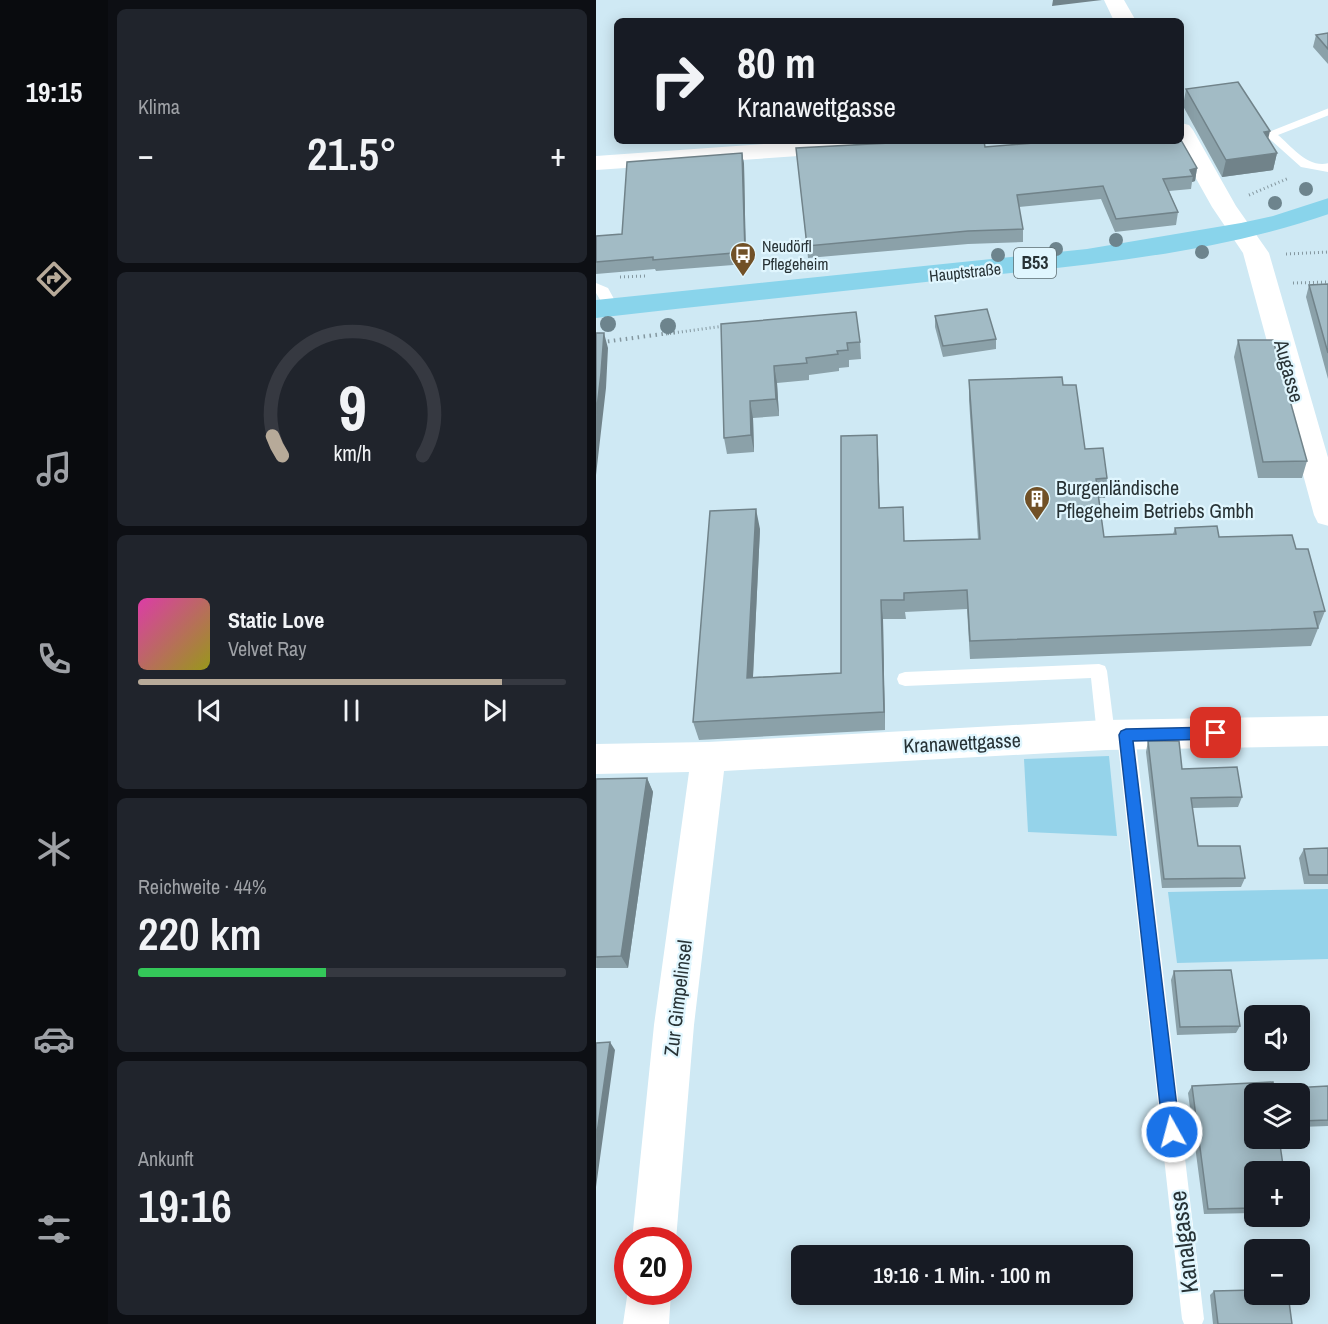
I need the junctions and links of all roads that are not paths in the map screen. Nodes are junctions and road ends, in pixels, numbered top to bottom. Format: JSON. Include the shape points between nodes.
{"nodes":[{"id":1,"x":1114,"y":0,"type":"edge"},
{"id":2,"x":1123,"y":18,"type":"edge"},
{"id":3,"x":1328,"y":111,"type":"edge"},
{"id":4,"x":1184,"y":134,"type":"edge"},
{"id":5,"x":869,"y":145,"type":"edge"},
{"id":6,"x":596,"y":163,"type":"edge"},
{"id":7,"x":1328,"y":166,"type":"edge"},
{"id":8,"x":1328,"y":205,"type":"edge"},
{"id":9,"x":1248,"y":242,"type":"junction"},
{"id":10,"x":596,"y":287,"type":"edge"},
{"id":11,"x":604,"y":309,"type":"edge"},
{"id":12,"x":1328,"y":515,"type":"edge"},
{"id":13,"x":905,"y":679,"type":"dead end"},
{"id":14,"x":1328,"y":731,"type":"edge"},
{"id":15,"x":1116,"y":735,"type":"junction"},
{"id":16,"x":708,"y":757,"type":"junction"},
{"id":17,"x":596,"y":759,"type":"edge"},
{"id":18,"x":655,"y":1227,"type":"edge"},
{"id":19,"x":648,"y":1305,"type":"edge"},
{"id":20,"x":1193,"y":1319,"type":"dead end"},
{"id":21,"x":646,"y":1324,"type":"edge"}],
"edges":[{"from":1,"to":2,"type":"street"},
{"from":3,"to":7,"type":"lane","via":[[1270,134],[1306,164],[1324,169]]},
{"from":4,"to":9,"type":"street","name":"Augasse"},
{"from":5,"to":6,"type":"street"},
{"from":8,"to":9,"type":"main road","name":"Hauptstraße","number":"B53","via":[[1280,222]]},
{"from":9,"to":11,"type":"main road","name":"Hauptstraße","number":"B53","via":[[1167,245],[1040,263]]},
{"from":9,"to":12,"type":"street","name":"Augasse"},
{"from":10,"to":11,"type":"lane","via":[[603,291]]},
{"from":13,"to":15,"type":"lane","name":"Kanalgasse","via":[[1099,671]]},
{"from":14,"to":15,"type":"street","name":"Kranawettgasse"},
{"from":15,"to":16,"type":"street","name":"Kranawettgasse"},
{"from":15,"to":20,"type":"lane","name":"Kanalgasse"},
{"from":16,"to":17,"type":"street","name":"Kranawettgasse"},
{"from":16,"to":18,"type":"street","name":"Zur Gimpelinsel","via":[[674,1025]]},
{"from":19,"to":21,"type":"street"}]}
